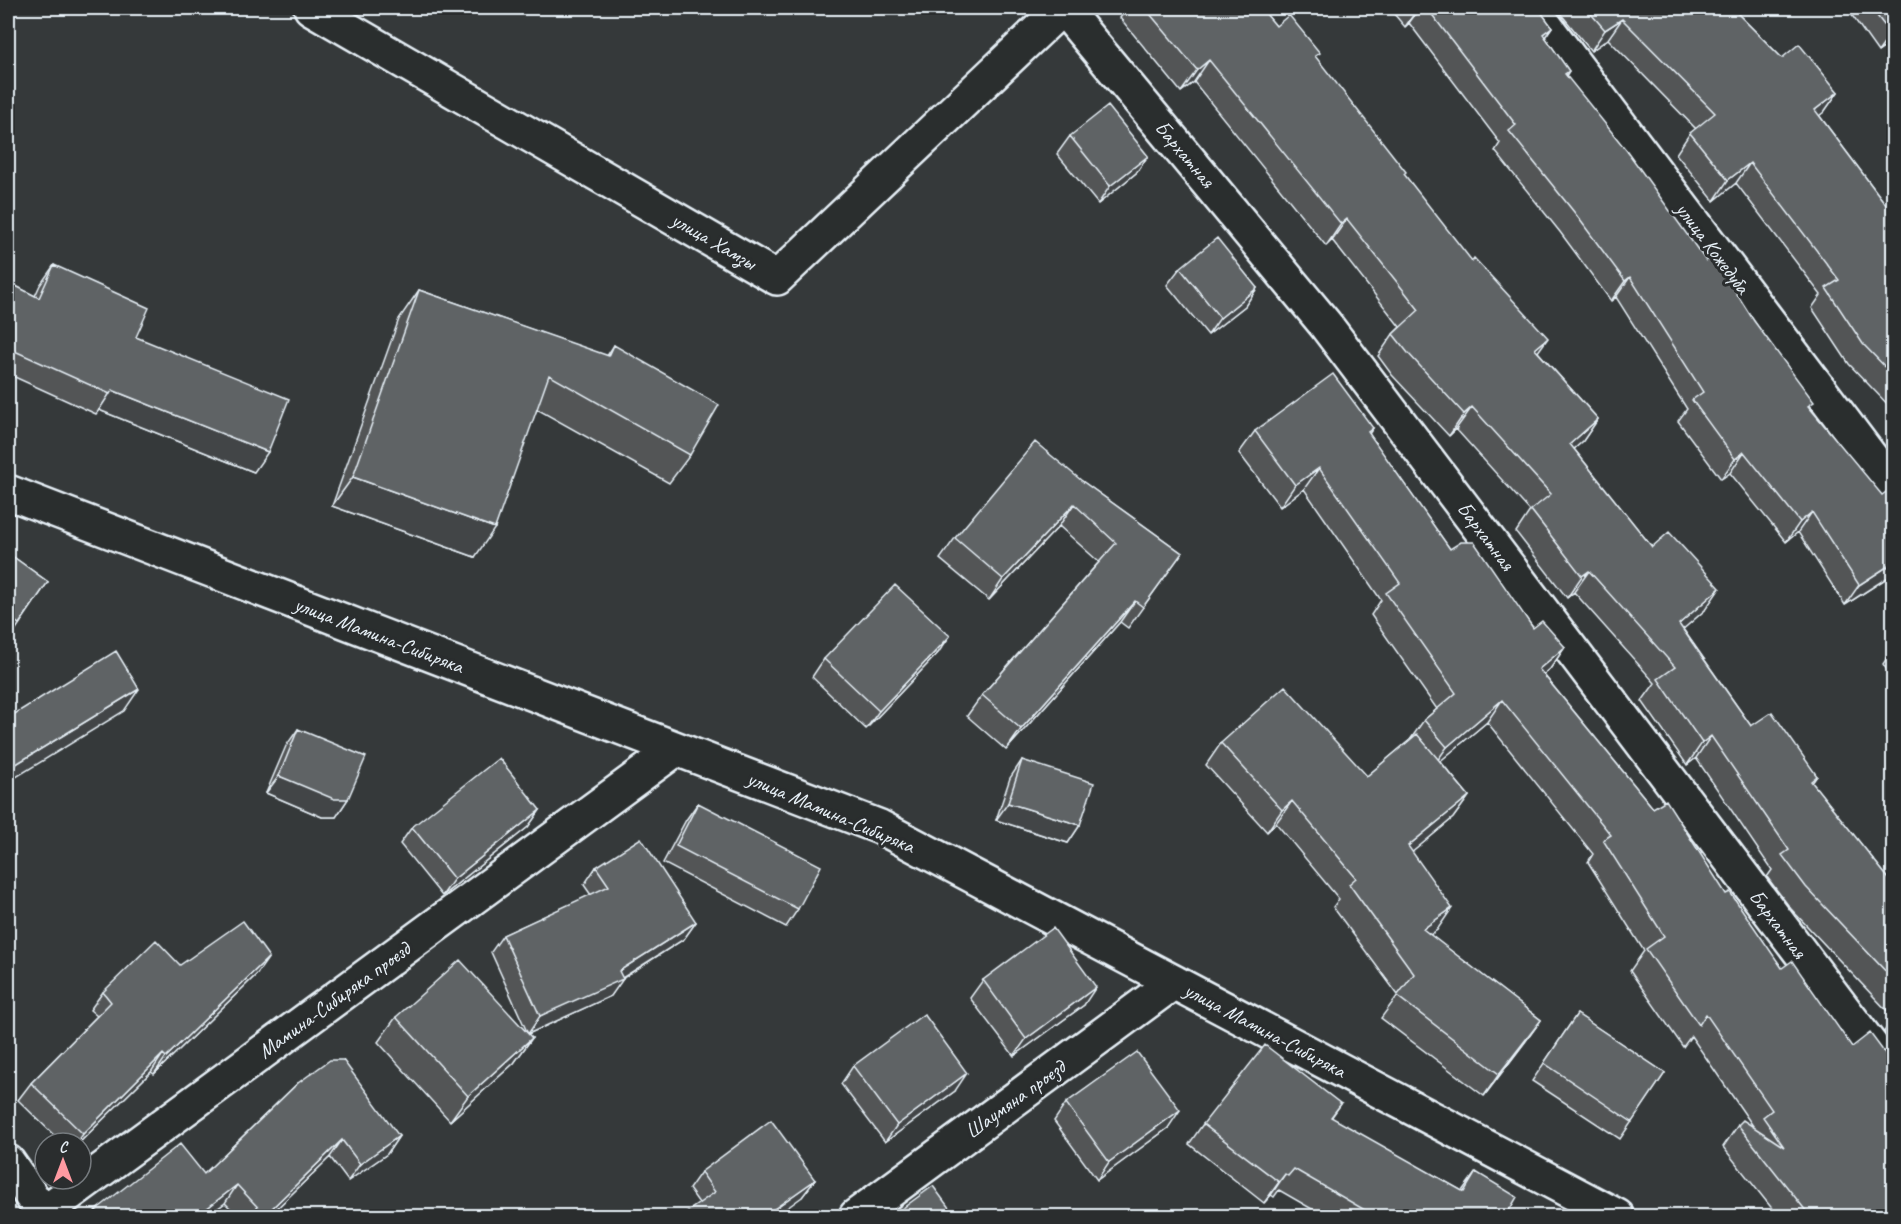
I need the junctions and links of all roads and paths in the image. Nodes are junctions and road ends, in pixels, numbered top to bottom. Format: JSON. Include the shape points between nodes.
{"nodes":[{"id":1,"x":311,"y":8,"type":"edge"},
{"id":2,"x":1063,"y":8,"type":"edge"},
{"id":3,"x":1532,"y":8,"type":"edge"},
{"id":4,"x":1893,"y":489,"type":"edge"},
{"id":5,"x":8,"y":492,"type":"edge"},
{"id":6,"x":676,"y":749,"type":"junction"},
{"id":7,"x":1174,"y":982,"type":"junction"},
{"id":8,"x":1893,"y":1076,"type":"edge"},
{"id":9,"x":8,"y":1162,"type":"edge"},
{"id":10,"x":856,"y":1216,"type":"edge"},
{"id":11,"x":1617,"y":1216,"type":"edge"}],
"edges":[{"from":1,"to":2,"type":"street","name":"улица Хамзы","via":[[777,278]]},
{"from":2,"to":8,"type":"street","name":"Бархатная","via":[[1325,324]]},
{"from":3,"to":4,"type":"street","name":"улица Кожедуба"},
{"from":5,"to":6,"type":"street","name":"улица Мамина-Сибиряка"},
{"from":6,"to":7,"type":"street","name":"улица Мамина-Сибиряка","via":[[880,827]]},
{"from":6,"to":9,"type":"street","name":"Мамина-Сибиряка проезд","via":[[43,1213]]},
{"from":7,"to":10,"type":"street","name":"Шаумяна проезд"},
{"from":7,"to":11,"type":"street","name":"улица Мамина-Сибиряка"}]}
